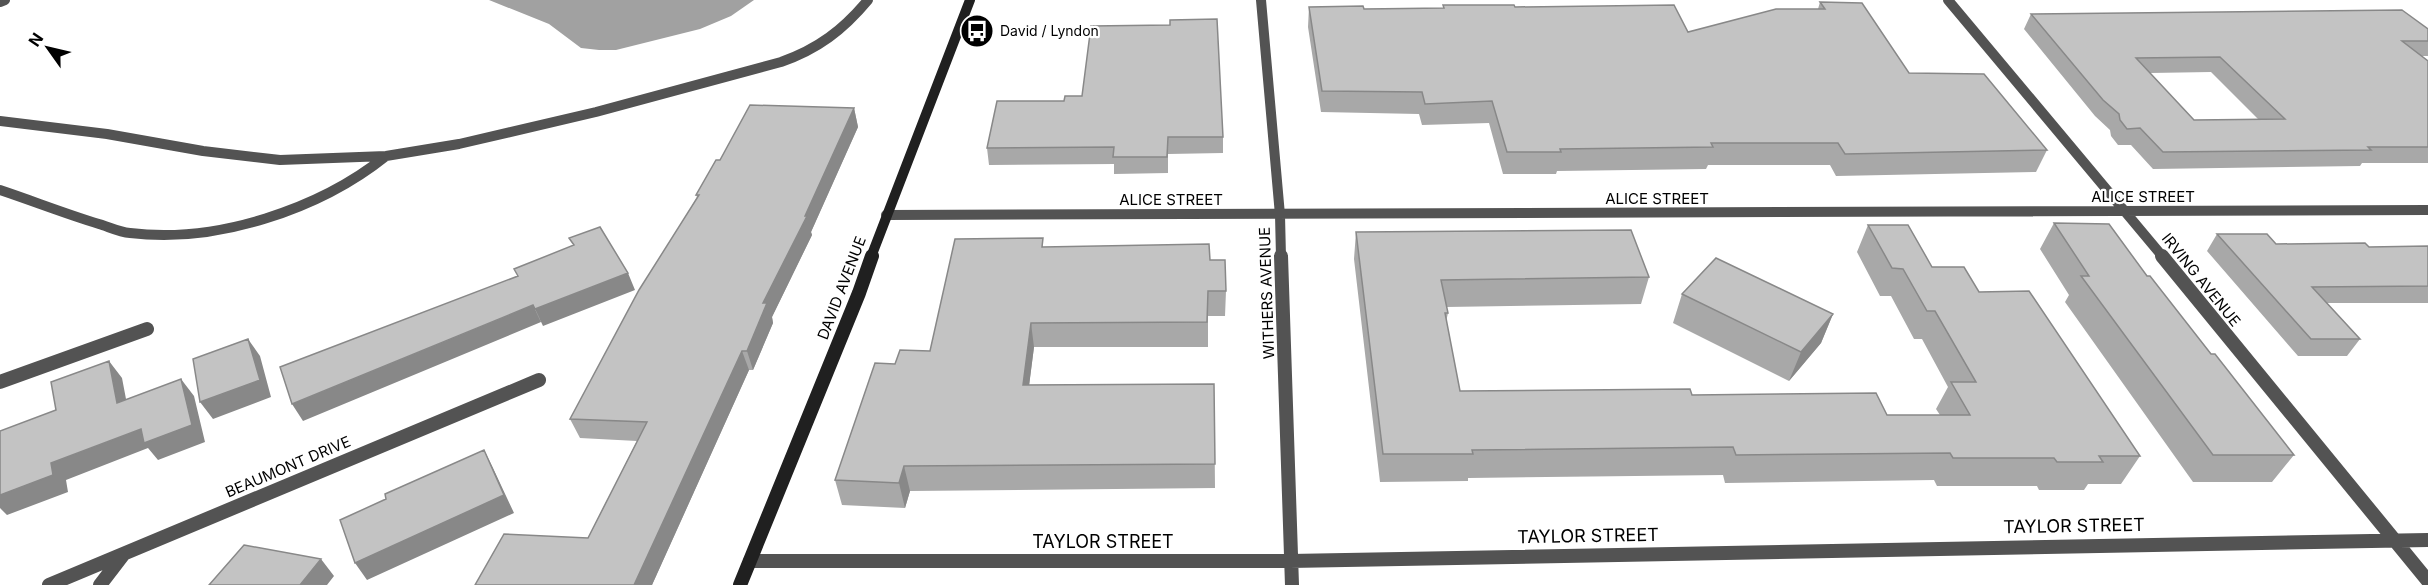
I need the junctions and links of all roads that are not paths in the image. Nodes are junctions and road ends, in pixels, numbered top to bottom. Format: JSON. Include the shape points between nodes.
{"nodes":[{"id":1,"x":5,"y":0,"type":"edge"},
{"id":2,"x":868,"y":0,"type":"edge"},
{"id":3,"x":970,"y":0,"type":"edge"},
{"id":4,"x":1261,"y":0,"type":"edge"},
{"id":5,"x":1948,"y":0,"type":"edge"},
{"id":6,"x":0,"y":2,"type":"edge"},
{"id":7,"x":0,"y":121,"type":"edge"},
{"id":8,"x":386,"y":156,"type":"junction"},
{"id":9,"x":0,"y":190,"type":"edge"},
{"id":10,"x":2428,"y":210,"type":"edge"},
{"id":11,"x":2126,"y":212,"type":"junction"},
{"id":12,"x":886,"y":215,"type":"junction"},
{"id":13,"x":1280,"y":215,"type":"junction"},
{"id":14,"x":147,"y":329,"type":"dead end"},
{"id":15,"x":539,"y":380,"type":"dead end"},
{"id":16,"x":0,"y":382,"type":"edge"},
{"id":17,"x":2394,"y":540,"type":"junction"},
{"id":18,"x":2428,"y":540,"type":"edge"},
{"id":19,"x":124,"y":554,"type":"junction"},
{"id":20,"x":750,"y":561,"type":"junction"},
{"id":21,"x":1290,"y":561,"type":"junction"},
{"id":22,"x":2428,"y":581,"type":"edge"},
{"id":23,"x":50,"y":585,"type":"edge"},
{"id":24,"x":100,"y":585,"type":"edge"},
{"id":25,"x":740,"y":585,"type":"edge"},
{"id":26,"x":1292,"y":585,"type":"edge"}],
"edges":[{"from":1,"to":6,"type":"street"},
{"from":2,"to":8,"type":"street","via":[[830,41],[781,62],[596,112],[459,144]]},
{"from":3,"to":12,"type":"main road","name":"DAVID AVENUE"},
{"from":4,"to":13,"type":"street","name":"WITHERS AVENUE"},
{"from":5,"to":11,"type":"street","name":"IRVING AVENUE"},
{"from":7,"to":8,"type":"street","via":[[280,160]]},
{"from":8,"to":9,"type":"street","via":[[370,172],[335,192],[265,217],[179,235],[127,233]]},
{"from":10,"to":11,"type":"street","name":"ALICE STREET"},
{"from":11,"to":13,"type":"street","name":"ALICE STREET"},
{"from":11,"to":17,"type":"street","name":"IRVING AVENUE"},
{"from":12,"to":13,"type":"street","name":"ALICE STREET"},
{"from":12,"to":20,"type":"main road","name":"DAVID AVENUE","via":[[859,293]]},
{"from":13,"to":21,"type":"street","name":"WITHERS AVENUE"},
{"from":14,"to":16,"type":"street"},
{"from":15,"to":19,"type":"street","name":"BEAUMONT DRIVE"},
{"from":17,"to":18,"type":"street","name":"TAYLOR STREET"},
{"from":17,"to":21,"type":"street","name":"TAYLOR STREET"},
{"from":17,"to":22,"type":"street","name":"IRVING AVENUE"},
{"from":19,"to":23,"type":"street","name":"BEAUMONT DRIVE"},
{"from":19,"to":24,"type":"street"},
{"from":20,"to":21,"type":"street","name":"TAYLOR STREET"},
{"from":20,"to":25,"type":"main road","name":"DAVID AVENUE"},
{"from":21,"to":26,"type":"street","name":"WITHERS AVENUE"}]}
